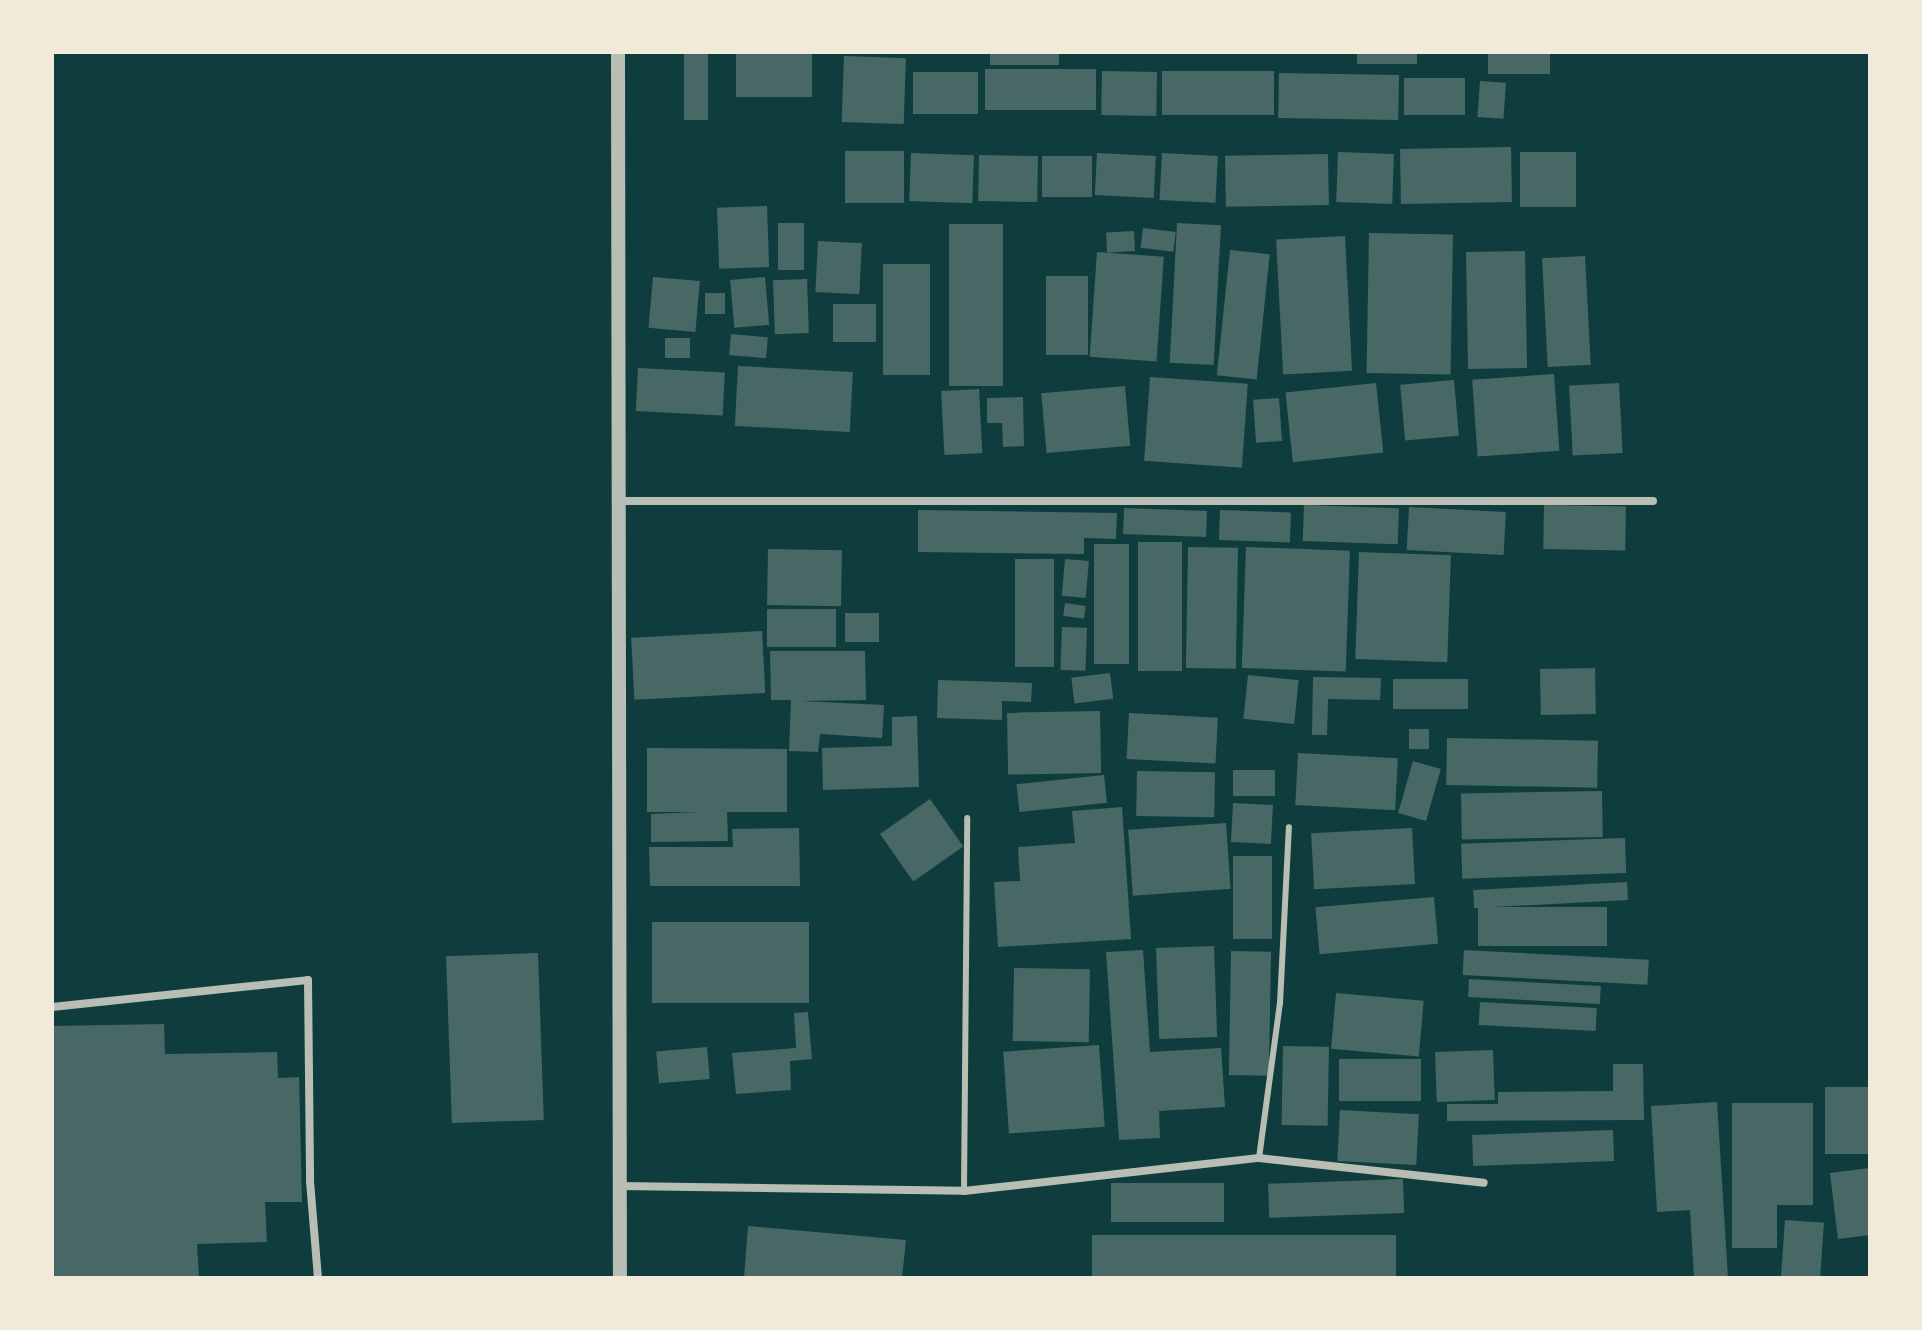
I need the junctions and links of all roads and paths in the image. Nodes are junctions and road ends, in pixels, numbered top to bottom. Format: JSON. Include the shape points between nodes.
{"nodes":[{"id":1,"x":618,"y":52,"type":"edge"},
{"id":2,"x":619,"y":501,"type":"junction"},
{"id":3,"x":1653,"y":501,"type":"dead end"},
{"id":4,"x":967,"y":818,"type":"dead end"},
{"id":5,"x":1289,"y":827,"type":"dead end"},
{"id":6,"x":52,"y":1007,"type":"edge"},
{"id":7,"x":1259,"y":1158,"type":"junction"},
{"id":8,"x":1484,"y":1183,"type":"dead end"},
{"id":9,"x":620,"y":1186,"type":"junction"},
{"id":10,"x":964,"y":1191,"type":"junction"},
{"id":11,"x":318,"y":1278,"type":"edge"},
{"id":12,"x":620,"y":1278,"type":"edge"}],
"edges":[{"from":1,"to":2,"type":"street"},
{"from":2,"to":3,"type":"street"},
{"from":2,"to":9,"type":"street"},
{"from":4,"to":10,"type":"lane"},
{"from":5,"to":7,"type":"lane","via":[[1280,1003]]},
{"from":6,"to":11,"type":"street","via":[[308,980],[310,1181]]},
{"from":7,"to":8,"type":"street"},
{"from":7,"to":10,"type":"street"},
{"from":9,"to":10,"type":"street"},
{"from":9,"to":12,"type":"street"}]}
